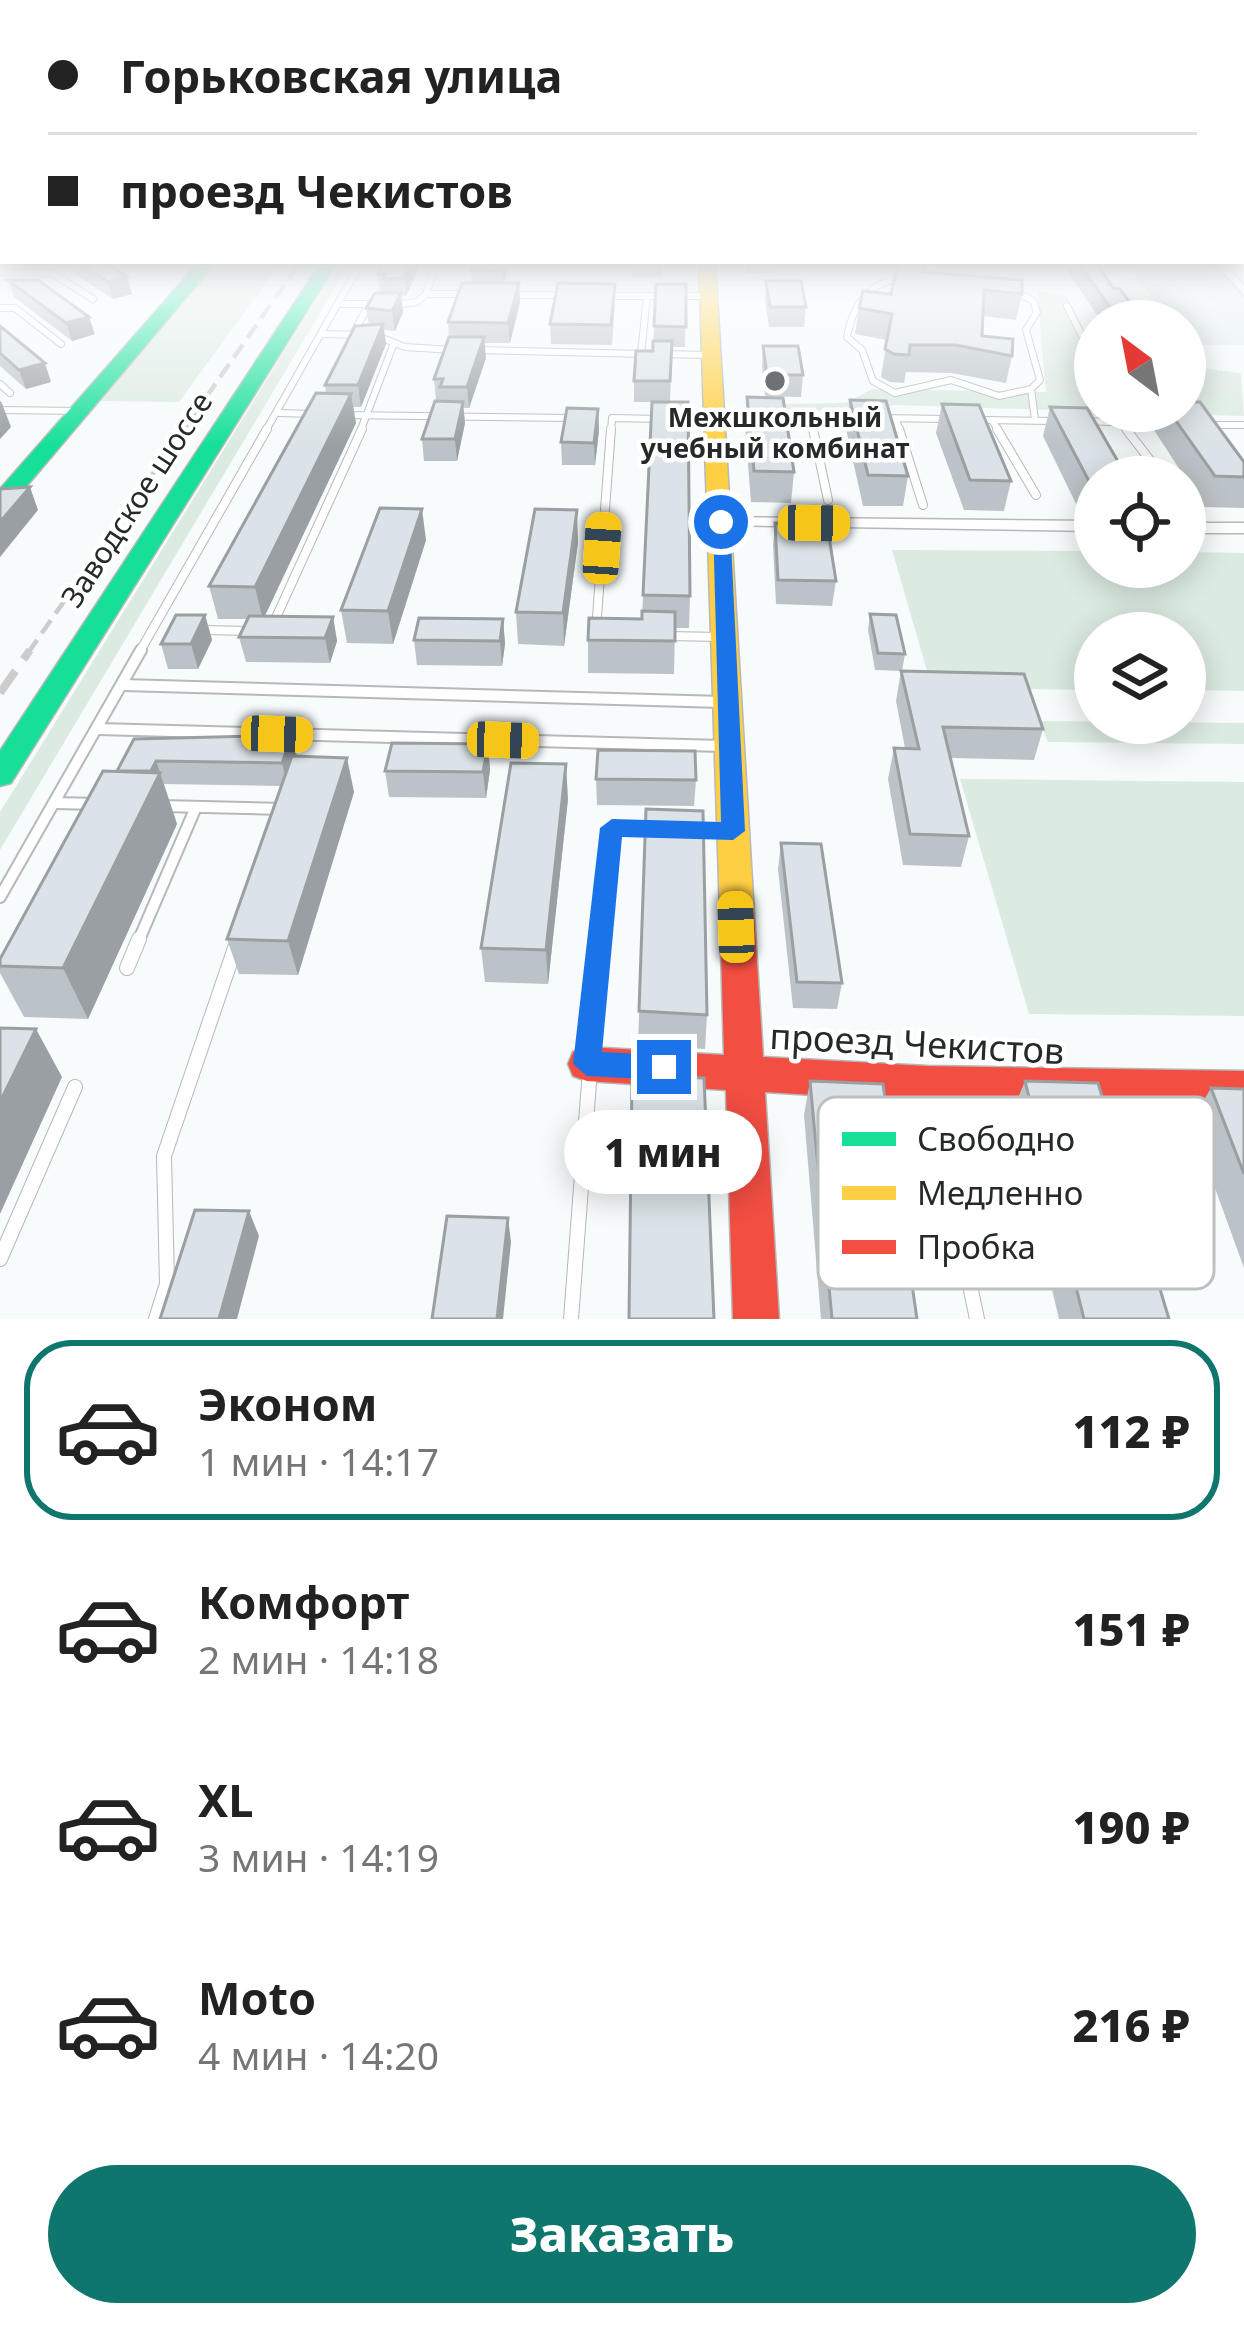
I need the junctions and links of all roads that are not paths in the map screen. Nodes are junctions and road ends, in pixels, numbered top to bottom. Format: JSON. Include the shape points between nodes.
{"nodes":[{"id":1,"x":34,"y":323,"type":"edge"},
{"id":2,"x":156,"y":323,"type":"edge"},
{"id":3,"x":290,"y":323,"type":"edge"},
{"id":4,"x":331,"y":323,"type":"edge"},
{"id":5,"x":359,"y":323,"type":"edge"},
{"id":6,"x":644,"y":323,"type":"edge"},
{"id":7,"x":709,"y":323,"type":"edge"},
{"id":8,"x":849,"y":323,"type":"edge"},
{"id":9,"x":1034,"y":323,"type":"edge"},
{"id":10,"x":324,"y":334,"type":"junction"},
{"id":11,"x":353,"y":334,"type":"junction"},
{"id":12,"x":61,"y":344,"type":"dead end"},
{"id":13,"x":394,"y":344,"type":"junction"},
{"id":14,"x":641,"y":353,"type":"junction"},
{"id":15,"x":710,"y":355,"type":"junction"},
{"id":16,"x":0,"y":384,"type":"edge"},
{"id":17,"x":1031,"y":388,"type":"junction"},
{"id":18,"x":10,"y":393,"type":"dead end"},
{"id":19,"x":0,"y":410,"type":"edge"},
{"id":20,"x":80,"y":411,"type":"junction"},
{"id":21,"x":279,"y":413,"type":"junction"},
{"id":22,"x":368,"y":416,"type":"junction"},
{"id":23,"x":713,"y":416,"type":"junction"},
{"id":24,"x":811,"y":417,"type":"junction"},
{"id":25,"x":612,"y":418,"type":"junction"},
{"id":26,"x":896,"y":419,"type":"junction"},
{"id":27,"x":1074,"y":419,"type":"edge"},
{"id":28,"x":992,"y":420,"type":"junction"},
{"id":29,"x":1035,"y":420,"type":"junction"},
{"id":30,"x":1068,"y":421,"type":"junction"},
{"id":31,"x":1074,"y":421,"type":"edge"},
{"id":32,"x":1206,"y":424,"type":"edge"},
{"id":33,"x":1244,"y":425,"type":"edge"},
{"id":34,"x":1036,"y":495,"type":"dead end"},
{"id":35,"x":828,"y":500,"type":"dead end"},
{"id":36,"x":0,"y":503,"type":"edge"},
{"id":37,"x":923,"y":505,"type":"dead end"},
{"id":38,"x":721,"y":522,"type":"junction"},
{"id":39,"x":1206,"y":525,"type":"edge"},
{"id":40,"x":1074,"y":526,"type":"edge"},
{"id":41,"x":1244,"y":528,"type":"edge"},
{"id":42,"x":175,"y":629,"type":"edge"},
{"id":43,"x":154,"y":630,"type":"junction"},
{"id":44,"x":199,"y":630,"type":"edge"},
{"id":45,"x":617,"y":635,"type":"edge"},
{"id":46,"x":661,"y":636,"type":"edge"},
{"id":47,"x":728,"y":638,"type":"junction"},
{"id":48,"x":123,"y":685,"type":"junction"},
{"id":49,"x":730,"y":702,"type":"junction"},
{"id":50,"x":98,"y":729,"type":"junction"},
{"id":51,"x":730,"y":747,"type":"junction"},
{"id":52,"x":0,"y":775,"type":"edge"},
{"id":53,"x":55,"y":803,"type":"junction"},
{"id":54,"x":101,"y":804,"type":"edge"},
{"id":55,"x":149,"y":806,"type":"edge"},
{"id":56,"x":196,"y":806,"type":"junction"},
{"id":57,"x":673,"y":830,"type":"edge"},
{"id":58,"x":276,"y":831,"type":"edge"},
{"id":59,"x":0,"y":897,"type":"edge"},
{"id":60,"x":237,"y":942,"type":"edge"},
{"id":61,"x":127,"y":968,"type":"dead end"},
{"id":62,"x":587,"y":1064,"type":"junction"},
{"id":63,"x":742,"y":1071,"type":"junction"},
{"id":64,"x":927,"y":1084,"type":"junction"},
{"id":65,"x":75,"y":1088,"type":"dead end"},
{"id":66,"x":1244,"y":1089,"type":"edge"},
{"id":67,"x":930,"y":1097,"type":"edge"},
{"id":68,"x":0,"y":1259,"type":"edge"},
{"id":69,"x":971,"y":1289,"type":"edge"},
{"id":70,"x":156,"y":1319,"type":"edge"},
{"id":71,"x":571,"y":1319,"type":"edge"},
{"id":72,"x":756,"y":1319,"type":"edge"},
{"id":73,"x":977,"y":1319,"type":"edge"}],
"edges":[{"from":1,"to":12,"type":"lane"},
{"from":2,"to":20,"type":"street"},
{"from":3,"to":52,"type":"street","name":"Заводское шоссе"},
{"from":4,"to":10,"type":"lane"},
{"from":5,"to":11,"type":"lane"},
{"from":6,"to":14,"type":"lane"},
{"from":7,"to":15,"type":"street"},
{"from":8,"to":17,"type":"lane","via":[[847,337],[862,350],[873,381],[895,393],[951,380],[999,396]]},
{"from":9,"to":17,"type":"lane","via":[[1026,330],[1040,380]]},
{"from":10,"to":11,"type":"lane"},
{"from":10,"to":21,"type":"lane"},
{"from":11,"to":13,"type":"lane"},
{"from":13,"to":14,"type":"lane"},
{"from":13,"to":22,"type":"lane"},
{"from":14,"to":15,"type":"lane"},
{"from":15,"to":23,"type":"street"},
{"from":16,"to":18,"type":"lane"},
{"from":17,"to":29,"type":"lane"},
{"from":19,"to":20,"type":"lane"},
{"from":20,"to":36,"type":"street"},
{"from":21,"to":22,"type":"lane"},
{"from":21,"to":43,"type":"lane"},
{"from":22,"to":25,"type":"lane"},
{"from":22,"to":44,"type":"lane","via":[[270,632]]},
{"from":23,"to":24,"type":"lane"},
{"from":23,"to":25,"type":"lane"},
{"from":23,"to":38,"type":"street"},
{"from":24,"to":26,"type":"lane"},
{"from":24,"to":35,"type":"lane"},
{"from":25,"to":45,"type":"lane","via":[[595,635]]},
{"from":26,"to":28,"type":"lane"},
{"from":26,"to":37,"type":"lane"},
{"from":27,"to":30,"type":"lane"},
{"from":28,"to":29,"type":"lane"},
{"from":28,"to":34,"type":"lane"},
{"from":29,"to":30,"type":"lane"},
{"from":30,"to":31,"type":"lane"},
{"from":32,"to":33,"type":"lane"},
{"from":38,"to":40,"type":"street"},
{"from":38,"to":47,"type":"street"},
{"from":39,"to":41,"type":"street"},
{"from":42,"to":43,"type":"lane"},
{"from":43,"to":48,"type":"lane"},
{"from":46,"to":47,"type":"lane"},
{"from":47,"to":49,"type":"street"},
{"from":48,"to":49,"type":"lane"},
{"from":48,"to":50,"type":"lane"},
{"from":49,"to":51,"type":"street"},
{"from":50,"to":51,"type":"lane"},
{"from":50,"to":53,"type":"lane"},
{"from":51,"to":63,"type":"street","via":[[723,831]]},
{"from":53,"to":54,"type":"lane"},
{"from":53,"to":59,"type":"lane"},
{"from":55,"to":56,"type":"lane"},
{"from":56,"to":58,"type":"lane","via":[[284,809]]},
{"from":56,"to":61,"type":"lane"},
{"from":57,"to":62,"type":"lane","via":[[612,828]]},
{"from":60,"to":70,"type":"lane","via":[[164,1156],[167,1284]]},
{"from":62,"to":63,"type":"street","name":"проезд Чекистов"},
{"from":62,"to":71,"type":"lane"},
{"from":63,"to":64,"type":"street","name":"проезд Чекистов"},
{"from":63,"to":72,"type":"street"},
{"from":64,"to":66,"type":"street","name":"проезд Чекистов"},
{"from":64,"to":67,"type":"lane"},
{"from":65,"to":68,"type":"lane"},
{"from":69,"to":73,"type":"lane"}]}
